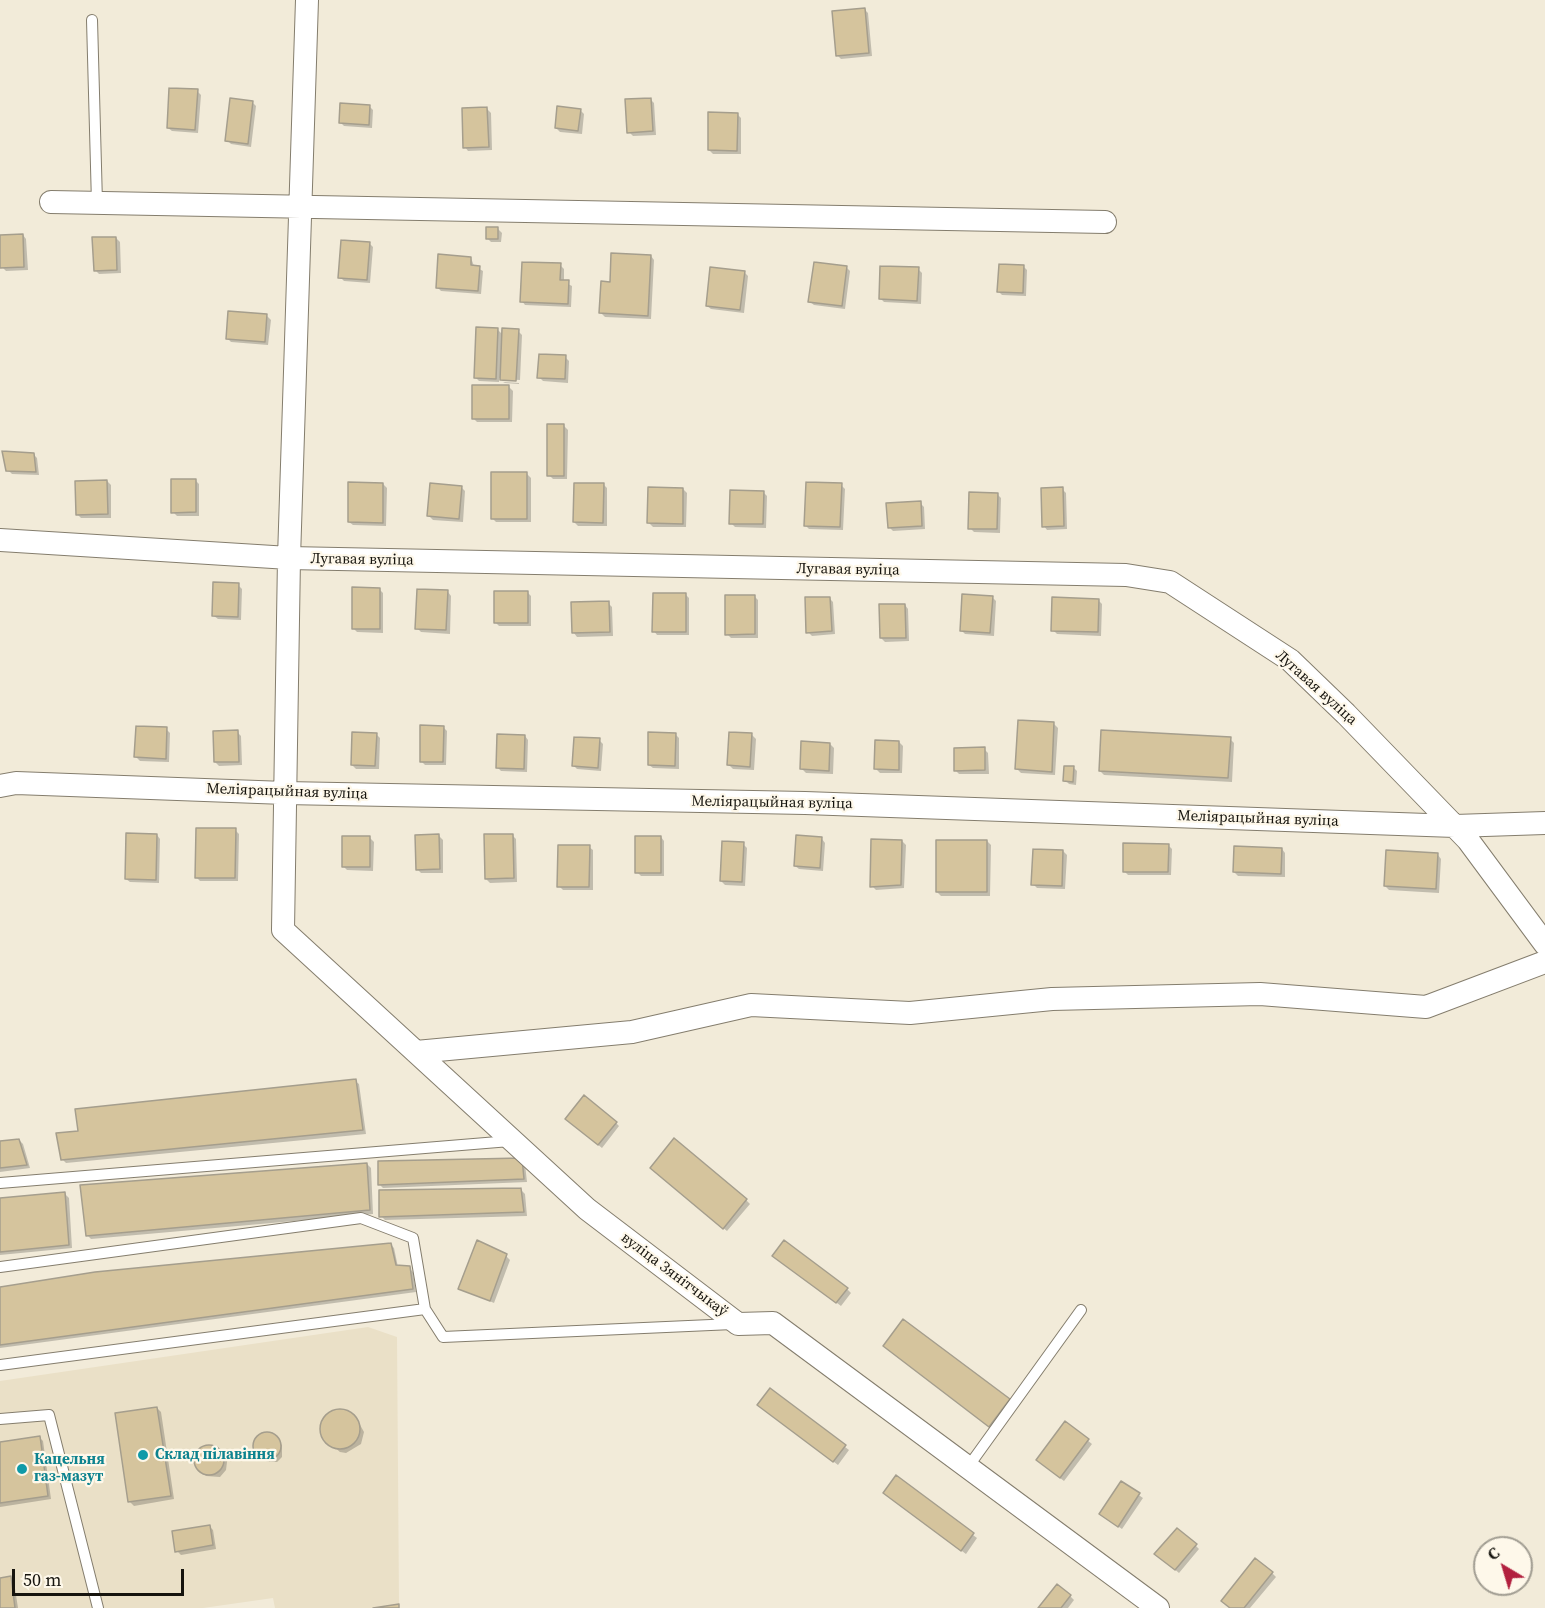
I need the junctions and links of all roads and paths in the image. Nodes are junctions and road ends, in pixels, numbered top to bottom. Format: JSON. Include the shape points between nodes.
{"nodes":[{"id":1,"x":307,"y":0,"type":"edge"},
{"id":2,"x":92,"y":20,"type":"dead end"},
{"id":3,"x":51,"y":202,"type":"dead end"},
{"id":4,"x":97,"y":203,"type":"junction"},
{"id":5,"x":299,"y":206,"type":"junction"},
{"id":6,"x":1105,"y":222,"type":"dead end"},
{"id":7,"x":0,"y":540,"type":"edge"},
{"id":8,"x":289,"y":558,"type":"junction"},
{"id":9,"x":0,"y":786,"type":"edge"},
{"id":10,"x":285,"y":793,"type":"junction"},
{"id":11,"x":1545,"y":823,"type":"edge"},
{"id":12,"x":1455,"y":826,"type":"junction"},
{"id":13,"x":1545,"y":944,"type":"edge"},
{"id":14,"x":1545,"y":962,"type":"edge"},
{"id":15,"x":416,"y":1052,"type":"junction"},
{"id":16,"x":513,"y":1141,"type":"junction"},
{"id":17,"x":0,"y":1183,"type":"edge"},
{"id":18,"x":0,"y":1267,"type":"edge"},
{"id":19,"x":425,"y":1309,"type":"junction"},
{"id":20,"x":1081,"y":1310,"type":"dead end"},
{"id":21,"x":738,"y":1324,"type":"junction"},
{"id":22,"x":0,"y":1365,"type":"edge"},
{"id":23,"x":0,"y":1419,"type":"edge"},
{"id":24,"x":968,"y":1467,"type":"junction"},
{"id":25,"x":98,"y":1608,"type":"edge"},
{"id":26,"x":1158,"y":1608,"type":"edge"}],
"edges":[{"from":1,"to":5,"type":"street"},
{"from":2,"to":4,"type":"lane"},
{"from":3,"to":4,"type":"street"},
{"from":4,"to":5,"type":"street"},
{"from":5,"to":6,"type":"street"},
{"from":5,"to":8,"type":"street"},
{"from":7,"to":8,"type":"street","name":"Лугавая вуліца"},
{"from":8,"to":10,"type":"street"},
{"from":8,"to":12,"type":"street","name":"Лугавая вуліца","via":[[1126,575],[1170,582],[1290,660]]},
{"from":9,"to":10,"type":"street","name":"Меліярацыйная вуліца","via":[[16,783]]},
{"from":10,"to":12,"type":"street","name":"Меліярацыйная вуліца","via":[[805,803]]},
{"from":10,"to":15,"type":"street","name":"вуліца Зянітчыкаў","via":[[283,930]]},
{"from":11,"to":12,"type":"street","name":"Меліярацыйная вуліца"},
{"from":12,"to":13,"type":"street","name":"Лугавая вуліца"},
{"from":14,"to":15,"type":"street","via":[[1426,1007],[1260,994],[1052,999],[910,1013],[751,1005],[632,1032]]},
{"from":15,"to":16,"type":"street","name":"вуліца Зянітчыкаў"},
{"from":16,"to":17,"type":"lane"},
{"from":16,"to":21,"type":"street","name":"вуліца Зянітчыкаў","via":[[587,1209]]},
{"from":18,"to":19,"type":"lane","via":[[361,1218],[413,1238]]},
{"from":19,"to":21,"type":"lane","via":[[443,1337]]},
{"from":19,"to":22,"type":"lane"},
{"from":20,"to":24,"type":"lane"},
{"from":21,"to":24,"type":"street","name":"вуліца Зянітчыкаў","via":[[773,1323]]},
{"from":23,"to":25,"type":"lane","via":[[49,1415]]},
{"from":24,"to":26,"type":"street","name":"вуліца Зянітчыкаў"}]}
